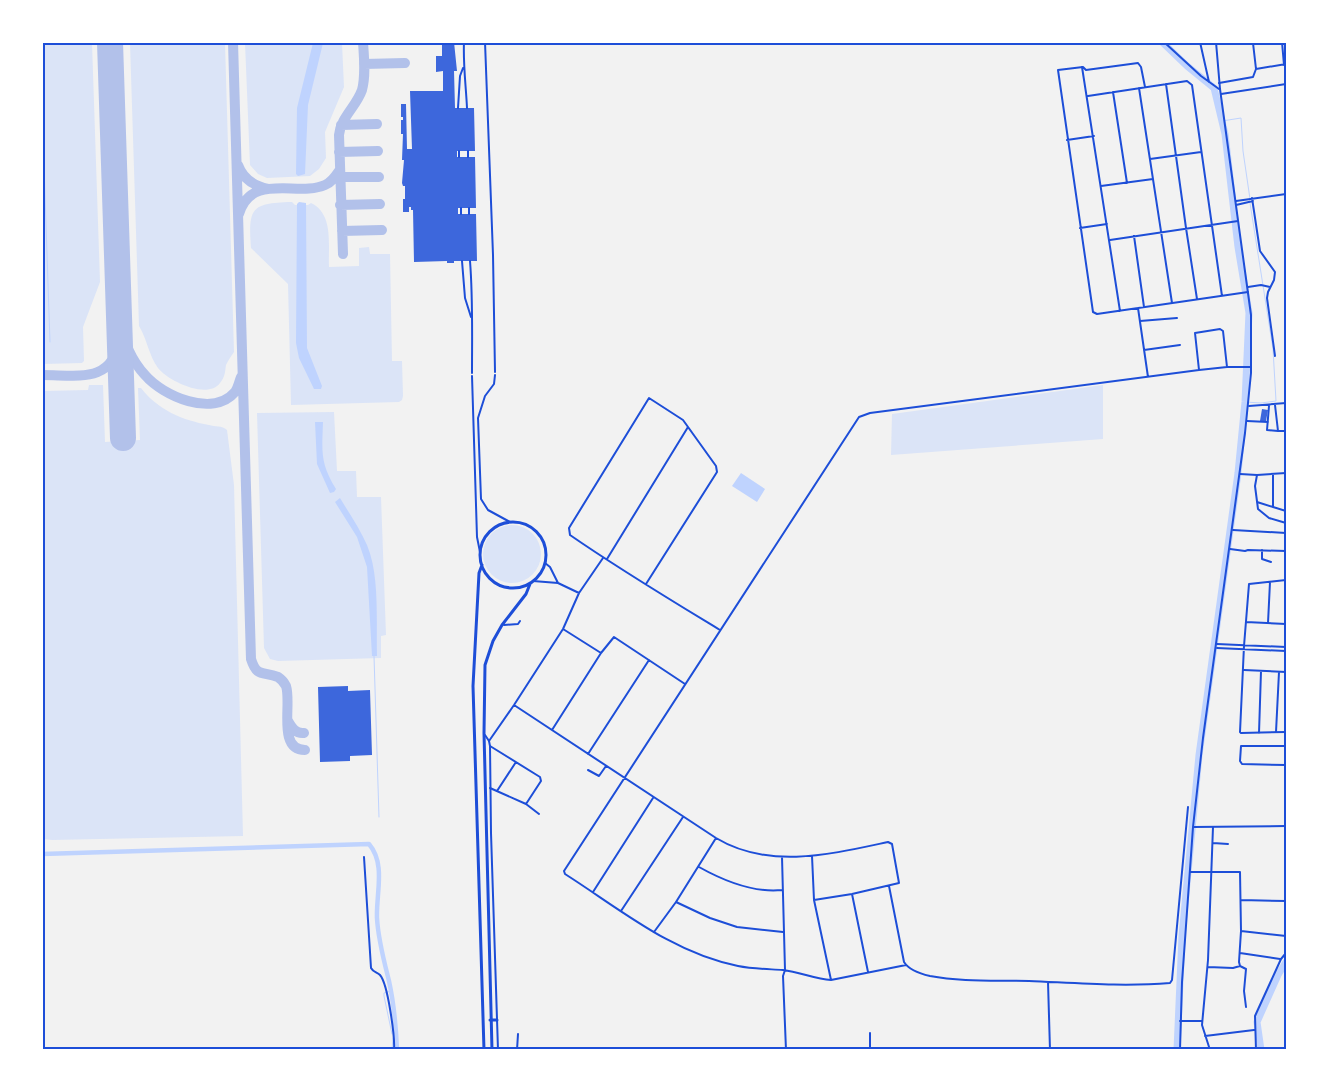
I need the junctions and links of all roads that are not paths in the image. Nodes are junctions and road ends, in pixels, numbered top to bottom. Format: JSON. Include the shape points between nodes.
{"nodes":[{"id":1,"x":464,"y":42,"type":"edge"},
{"id":2,"x":485,"y":42,"type":"edge"},
{"id":3,"x":1164,"y":42,"type":"edge"},
{"id":4,"x":1200,"y":42,"type":"edge"},
{"id":5,"x":1216,"y":42,"type":"edge"},
{"id":6,"x":1282,"y":42,"type":"edge"},
{"id":7,"x":1252,"y":43,"type":"edge"},
{"id":8,"x":1286,"y":46,"type":"edge"},
{"id":9,"x":1283,"y":47,"type":"junction"},
{"id":10,"x":1285,"y":65,"type":"edge"},
{"id":11,"x":463,"y":67,"type":"junction"},
{"id":12,"x":1082,"y":67,"type":"junction"},
{"id":13,"x":1256,"y":69,"type":"junction"},
{"id":14,"x":1209,"y":82,"type":"junction"},
{"id":15,"x":1221,"y":83,"type":"junction"},
{"id":16,"x":1166,"y":84,"type":"junction"},
{"id":17,"x":1286,"y":84,"type":"edge"},
{"id":18,"x":1144,"y":87,"type":"junction"},
{"id":19,"x":1139,"y":88,"type":"junction"},
{"id":20,"x":1220,"y":89,"type":"junction"},
{"id":21,"x":1113,"y":92,"type":"junction"},
{"id":22,"x":1223,"y":94,"type":"junction"},
{"id":23,"x":1088,"y":96,"type":"junction"},
{"id":24,"x":458,"y":108,"type":"dead end"},
{"id":25,"x":467,"y":108,"type":"dead end"},
{"id":26,"x":1094,"y":136,"type":"junction"},
{"id":27,"x":1067,"y":140,"type":"junction"},
{"id":28,"x":459,"y":151,"type":"dead end"},
{"id":29,"x":468,"y":151,"type":"dead end"},
{"id":30,"x":1201,"y":152,"type":"junction"},
{"id":31,"x":1176,"y":156,"type":"junction"},
{"id":32,"x":460,"y":157,"type":"dead end"},
{"id":33,"x":468,"y":157,"type":"dead end"},
{"id":34,"x":1150,"y":159,"type":"junction"},
{"id":35,"x":1153,"y":179,"type":"junction"},
{"id":36,"x":1127,"y":183,"type":"junction"},
{"id":37,"x":1101,"y":186,"type":"junction"},
{"id":38,"x":1286,"y":194,"type":"edge"},
{"id":39,"x":1251,"y":200,"type":"junction"},
{"id":40,"x":1236,"y":201,"type":"junction"},
{"id":41,"x":1236,"y":205,"type":"junction"},
{"id":42,"x":460,"y":208,"type":"dead end"},
{"id":43,"x":469,"y":208,"type":"dead end"},
{"id":44,"x":461,"y":214,"type":"dead end"},
{"id":45,"x":469,"y":214,"type":"dead end"},
{"id":46,"x":1237,"y":221,"type":"junction"},
{"id":47,"x":1107,"y":224,"type":"junction"},
{"id":48,"x":1212,"y":224,"type":"junction"},
{"id":49,"x":1080,"y":228,"type":"junction"},
{"id":50,"x":1186,"y":228,"type":"junction"},
{"id":51,"x":1160,"y":232,"type":"junction"},
{"id":52,"x":1134,"y":236,"type":"junction"},
{"id":53,"x":1110,"y":240,"type":"junction"},
{"id":54,"x":462,"y":261,"type":"dead end"},
{"id":55,"x":470,"y":261,"type":"dead end"},
{"id":56,"x":1248,"y":287,"type":"junction"},
{"id":57,"x":1270,"y":287,"type":"junction"},
{"id":58,"x":1247,"y":292,"type":"junction"},
{"id":59,"x":1222,"y":296,"type":"junction"},
{"id":60,"x":1198,"y":299,"type":"junction"},
{"id":61,"x":1172,"y":303,"type":"junction"},
{"id":62,"x":1144,"y":307,"type":"junction"},
{"id":63,"x":1138,"y":308,"type":"junction"},
{"id":64,"x":1120,"y":311,"type":"junction"},
{"id":65,"x":1177,"y":318,"type":"dead end"},
{"id":66,"x":471,"y":319,"type":"junction"},
{"id":67,"x":1140,"y":321,"type":"junction"},
{"id":68,"x":1180,"y":346,"type":"dead end"},
{"id":69,"x":1144,"y":350,"type":"junction"},
{"id":70,"x":1275,"y":356,"type":"dead end"},
{"id":71,"x":1228,"y":367,"type":"junction"},
{"id":72,"x":1251,"y":367,"type":"junction"},
{"id":73,"x":1199,"y":370,"type":"junction"},
{"id":74,"x":1148,"y":378,"type":"junction"},
{"id":75,"x":1286,"y":403,"type":"edge"},
{"id":76,"x":1275,"y":405,"type":"junction"},
{"id":77,"x":1249,"y":406,"type":"junction"},
{"id":78,"x":1269,"y":406,"type":"junction"},
{"id":79,"x":1247,"y":421,"type":"junction"},
{"id":80,"x":1268,"y":422,"type":"junction"},
{"id":81,"x":688,"y":427,"type":"junction"},
{"id":82,"x":1278,"y":431,"type":"junction"},
{"id":83,"x":1286,"y":431,"type":"edge"},
{"id":84,"x":1286,"y":473,"type":"edge"},
{"id":85,"x":1240,"y":474,"type":"junction"},
{"id":86,"x":1273,"y":474,"type":"junction"},
{"id":87,"x":1257,"y":475,"type":"junction"},
{"id":88,"x":1257,"y":502,"type":"junction"},
{"id":89,"x":1273,"y":507,"type":"junction"},
{"id":90,"x":1286,"y":511,"type":"edge"},
{"id":91,"x":510,"y":522,"type":"junction"},
{"id":92,"x":1286,"y":523,"type":"edge"},
{"id":93,"x":1232,"y":530,"type":"junction"},
{"id":94,"x":1286,"y":533,"type":"edge"},
{"id":95,"x":1230,"y":549,"type":"junction"},
{"id":96,"x":1262,"y":550,"type":"junction"},
{"id":97,"x":1286,"y":550,"type":"edge"},
{"id":98,"x":480,"y":552,"type":"junction"},
{"id":99,"x":603,"y":558,"type":"junction"},
{"id":100,"x":606,"y":560,"type":"junction"},
{"id":101,"x":1271,"y":562,"type":"dead end"},
{"id":102,"x":545,"y":563,"type":"junction"},
{"id":103,"x":482,"y":565,"type":"junction"},
{"id":104,"x":1286,"y":580,"type":"edge"},
{"id":105,"x":1270,"y":582,"type":"junction"},
{"id":106,"x":531,"y":583,"type":"junction"},
{"id":107,"x":558,"y":583,"type":"junction"},
{"id":108,"x":646,"y":584,"type":"junction"},
{"id":109,"x":579,"y":594,"type":"junction"},
{"id":110,"x":520,"y":621,"type":"dead end"},
{"id":111,"x":1246,"y":622,"type":"junction"},
{"id":112,"x":1268,"y":623,"type":"junction"},
{"id":113,"x":1286,"y":624,"type":"edge"},
{"id":114,"x":502,"y":625,"type":"junction"},
{"id":115,"x":563,"y":629,"type":"junction"},
{"id":116,"x":720,"y":630,"type":"junction"},
{"id":117,"x":1217,"y":644,"type":"junction"},
{"id":118,"x":1244,"y":646,"type":"junction"},
{"id":119,"x":1277,"y":647,"type":"junction"},
{"id":120,"x":1286,"y":647,"type":"edge"},
{"id":121,"x":1216,"y":648,"type":"junction"},
{"id":122,"x":1244,"y":649,"type":"junction"},
{"id":123,"x":1277,"y":650,"type":"junction"},
{"id":124,"x":1286,"y":651,"type":"edge"},
{"id":125,"x":601,"y":653,"type":"junction"},
{"id":126,"x":649,"y":660,"type":"junction"},
{"id":127,"x":1244,"y":670,"type":"junction"},
{"id":128,"x":1261,"y":671,"type":"junction"},
{"id":129,"x":1279,"y":672,"type":"junction"},
{"id":130,"x":1286,"y":672,"type":"edge"},
{"id":131,"x":685,"y":684,"type":"junction"},
{"id":132,"x":514,"y":705,"type":"junction"},
{"id":133,"x":552,"y":730,"type":"junction"},
{"id":134,"x":1258,"y":732,"type":"junction"},
{"id":135,"x":1276,"y":732,"type":"junction"},
{"id":136,"x":1286,"y":732,"type":"edge"},
{"id":137,"x":484,"y":733,"type":"junction"},
{"id":138,"x":489,"y":741,"type":"junction"},
{"id":139,"x":490,"y":746,"type":"junction"},
{"id":140,"x":1286,"y":746,"type":"edge"},
{"id":141,"x":588,"y":754,"type":"junction"},
{"id":142,"x":475,"y":755,"type":"junction"},
{"id":143,"x":484,"y":755,"type":"junction"},
{"id":144,"x":516,"y":762,"type":"junction"},
{"id":145,"x":1286,"y":765,"type":"edge"},
{"id":146,"x":606,"y":766,"type":"junction"},
{"id":147,"x":588,"y":770,"type":"dead end"},
{"id":148,"x":623,"y":780,"type":"junction"},
{"id":149,"x":490,"y":788,"type":"junction"},
{"id":150,"x":497,"y":791,"type":"junction"},
{"id":151,"x":653,"y":798,"type":"junction"},
{"id":152,"x":526,"y":804,"type":"junction"},
{"id":153,"x":1188,"y":807,"type":"dead end"},
{"id":154,"x":538,"y":814,"type":"dead end"},
{"id":155,"x":684,"y":817,"type":"junction"},
{"id":156,"x":1286,"y":826,"type":"edge"},
{"id":157,"x":1194,"y":827,"type":"junction"},
{"id":158,"x":1213,"y":827,"type":"junction"},
{"id":159,"x":716,"y":838,"type":"junction"},
{"id":160,"x":1212,"y":843,"type":"junction"},
{"id":161,"x":1228,"y":844,"type":"dead end"},
{"id":162,"x":812,"y":856,"type":"junction"},
{"id":163,"x":364,"y":857,"type":"dead end"},
{"id":164,"x":782,"y":857,"type":"junction"},
{"id":165,"x":699,"y":867,"type":"junction"},
{"id":166,"x":1190,"y":872,"type":"junction"},
{"id":167,"x":1211,"y":872,"type":"junction"},
{"id":168,"x":889,"y":886,"type":"junction"},
{"id":169,"x":783,"y":890,"type":"junction"},
{"id":170,"x":593,"y":892,"type":"junction"},
{"id":171,"x":852,"y":894,"type":"junction"},
{"id":172,"x":814,"y":900,"type":"junction"},
{"id":173,"x":1241,"y":900,"type":"junction"},
{"id":174,"x":676,"y":902,"type":"junction"},
{"id":175,"x":1286,"y":902,"type":"edge"},
{"id":176,"x":621,"y":911,"type":"junction"},
{"id":177,"x":1241,"y":931,"type":"junction"},
{"id":178,"x":654,"y":932,"type":"junction"},
{"id":179,"x":784,"y":932,"type":"junction"},
{"id":180,"x":1286,"y":936,"type":"edge"},
{"id":181,"x":489,"y":943,"type":"junction"},
{"id":182,"x":480,"y":944,"type":"junction"},
{"id":183,"x":1240,"y":953,"type":"junction"},
{"id":184,"x":1286,"y":953,"type":"edge"},
{"id":185,"x":1281,"y":959,"type":"junction"},
{"id":186,"x":906,"y":965,"type":"junction"},
{"id":187,"x":1240,"y":966,"type":"junction"},
{"id":188,"x":1207,"y":967,"type":"junction"},
{"id":189,"x":785,"y":970,"type":"junction"},
{"id":190,"x":868,"y":972,"type":"junction"},
{"id":191,"x":831,"y":980,"type":"junction"},
{"id":192,"x":1048,"y":982,"type":"junction"},
{"id":193,"x":1246,"y":1007,"type":"dead end"},
{"id":194,"x":490,"y":1020,"type":"junction"},
{"id":195,"x":496,"y":1020,"type":"junction"},
{"id":196,"x":1180,"y":1021,"type":"junction"},
{"id":197,"x":1202,"y":1021,"type":"junction"},
{"id":198,"x":1254,"y":1030,"type":"junction"},
{"id":199,"x":870,"y":1033,"type":"dead end"},
{"id":200,"x":518,"y":1034,"type":"dead end"},
{"id":201,"x":1204,"y":1036,"type":"junction"},
{"id":202,"x":394,"y":1050,"type":"edge"},
{"id":203,"x":484,"y":1050,"type":"edge"},
{"id":204,"x":492,"y":1050,"type":"edge"},
{"id":205,"x":498,"y":1050,"type":"edge"},
{"id":206,"x":517,"y":1050,"type":"edge"},
{"id":207,"x":786,"y":1050,"type":"edge"},
{"id":208,"x":870,"y":1050,"type":"edge"},
{"id":209,"x":1050,"y":1050,"type":"edge"},
{"id":210,"x":1180,"y":1050,"type":"edge"},
{"id":211,"x":1210,"y":1050,"type":"edge"},
{"id":212,"x":1256,"y":1050,"type":"edge"}],
"edges":[{"from":1,"to":11,"type":"street"},
{"from":2,"to":91,"type":"street","via":[[495,374],[494,384],[478,418],[481,499],[488,510]]},
{"from":3,"to":14,"type":"street"},
{"from":4,"to":14,"type":"street"},
{"from":5,"to":15,"type":"street"},
{"from":6,"to":9,"type":"street"},
{"from":7,"to":13,"type":"street"},
{"from":8,"to":9,"type":"street"},
{"from":9,"to":10,"type":"street"},
{"from":10,"to":13,"type":"street"},
{"from":11,"to":24,"type":"street"},
{"from":11,"to":25,"type":"street"},
{"from":12,"to":18,"type":"street","via":[[1086,70],[1138,63]]},
{"from":12,"to":23,"type":"street"},
{"from":12,"to":27,"type":"street","via":[[1058,70]]},
{"from":13,"to":15,"type":"street","via":[[1252,78]]},
{"from":14,"to":20,"type":"street"},
{"from":15,"to":20,"type":"street"},
{"from":16,"to":18,"type":"street"},
{"from":16,"to":30,"type":"street","via":[[1187,81],[1192,85]]},
{"from":16,"to":31,"type":"street"},
{"from":17,"to":22,"type":"street"},
{"from":18,"to":19,"type":"street"},
{"from":19,"to":21,"type":"street"},
{"from":19,"to":34,"type":"street"},
{"from":20,"to":22,"type":"street"},
{"from":21,"to":23,"type":"street"},
{"from":21,"to":36,"type":"street"},
{"from":22,"to":40,"type":"street"},
{"from":23,"to":26,"type":"street"},
{"from":26,"to":27,"type":"street"},
{"from":26,"to":37,"type":"street"},
{"from":27,"to":49,"type":"street"},
{"from":28,"to":32,"type":"street"},
{"from":29,"to":33,"type":"street"},
{"from":30,"to":31,"type":"street"},
{"from":30,"to":48,"type":"street"},
{"from":31,"to":34,"type":"street"},
{"from":31,"to":50,"type":"street"},
{"from":34,"to":35,"type":"street"},
{"from":35,"to":36,"type":"street"},
{"from":35,"to":51,"type":"street"},
{"from":36,"to":37,"type":"street"},
{"from":37,"to":47,"type":"street"},
{"from":38,"to":39,"type":"street"},
{"from":39,"to":40,"type":"street"},
{"from":39,"to":41,"type":"street"},
{"from":39,"to":57,"type":"street","via":[[1260,251],[1275,272]]},
{"from":40,"to":41,"type":"street"},
{"from":41,"to":46,"type":"street"},
{"from":42,"to":44,"type":"street"},
{"from":43,"to":45,"type":"street"},
{"from":46,"to":48,"type":"street"},
{"from":46,"to":56,"type":"street"},
{"from":47,"to":49,"type":"street"},
{"from":47,"to":53,"type":"street"},
{"from":48,"to":50,"type":"street"},
{"from":48,"to":59,"type":"street"},
{"from":49,"to":64,"type":"street","via":[[1093,312]]},
{"from":50,"to":51,"type":"street"},
{"from":50,"to":60,"type":"street"},
{"from":51,"to":52,"type":"street"},
{"from":51,"to":61,"type":"street"},
{"from":52,"to":53,"type":"street"},
{"from":52,"to":62,"type":"street"},
{"from":53,"to":64,"type":"street"},
{"from":54,"to":66,"type":"street","via":[[466,305]]},
{"from":55,"to":66,"type":"street"},
{"from":56,"to":57,"type":"street"},
{"from":56,"to":58,"type":"street"},
{"from":57,"to":70,"type":"street","via":[[1267,298]]},
{"from":58,"to":59,"type":"street"},
{"from":58,"to":72,"type":"street","via":[[1252,332]]},
{"from":59,"to":60,"type":"street"},
{"from":60,"to":61,"type":"street"},
{"from":61,"to":62,"type":"street"},
{"from":62,"to":63,"type":"street"},
{"from":63,"to":64,"type":"street"},
{"from":63,"to":67,"type":"street"},
{"from":65,"to":67,"type":"street"},
{"from":66,"to":98,"type":"street"},
{"from":67,"to":69,"type":"street"},
{"from":68,"to":69,"type":"street"},
{"from":69,"to":74,"type":"street"},
{"from":71,"to":72,"type":"street"},
{"from":71,"to":73,"type":"street"},
{"from":71,"to":73,"type":"street","via":[[1223,331],[1220,329],[1195,333]]},
{"from":72,"to":77,"type":"street"},
{"from":73,"to":74,"type":"street"},
{"from":74,"to":116,"type":"street","via":[[862,415]]},
{"from":75,"to":76,"type":"street"},
{"from":76,"to":78,"type":"street"},
{"from":76,"to":82,"type":"street"},
{"from":77,"to":78,"type":"street"},
{"from":77,"to":79,"type":"street"},
{"from":78,"to":80,"type":"street"},
{"from":79,"to":80,"type":"street"},
{"from":79,"to":85,"type":"street"},
{"from":80,"to":82,"type":"street","via":[[1268,431]]},
{"from":81,"to":99,"type":"street","via":[[683,420],[647,399],[569,528],[570,535]]},
{"from":81,"to":100,"type":"street"},
{"from":81,"to":108,"type":"street","via":[[717,469],[716,475]]},
{"from":82,"to":83,"type":"street"},
{"from":84,"to":86,"type":"street"},
{"from":85,"to":87,"type":"street"},
{"from":85,"to":93,"type":"street"},
{"from":86,"to":87,"type":"street"},
{"from":86,"to":89,"type":"street"},
{"from":87,"to":88,"type":"street"},
{"from":88,"to":89,"type":"street"},
{"from":88,"to":92,"type":"street","via":[[1258,510],[1264,516]]},
{"from":89,"to":90,"type":"street"},
{"from":91,"to":98,"type":"highway","via":[[490,532]]},
{"from":91,"to":102,"type":"highway","via":[[524,524],[540,535],[545,547]]},
{"from":93,"to":94,"type":"street"},
{"from":93,"to":95,"type":"street"},
{"from":95,"to":96,"type":"street"},
{"from":95,"to":117,"type":"street"},
{"from":96,"to":97,"type":"street"},
{"from":96,"to":101,"type":"street","via":[[1262,559]]},
{"from":98,"to":103,"type":"highway"},
{"from":99,"to":100,"type":"street"},
{"from":99,"to":109,"type":"street"},
{"from":100,"to":108,"type":"street"},
{"from":102,"to":106,"type":"highway","via":[[539,576]]},
{"from":102,"to":107,"type":"street"},
{"from":103,"to":106,"type":"highway","via":[[489,578],[501,586],[516,588]]},
{"from":103,"to":142,"type":"highway","via":[[474,659]]},
{"from":104,"to":105,"type":"street"},
{"from":105,"to":111,"type":"street","via":[[1249,584]]},
{"from":105,"to":112,"type":"street"},
{"from":106,"to":107,"type":"street"},
{"from":106,"to":114,"type":"highway"},
{"from":107,"to":109,"type":"street"},
{"from":108,"to":116,"type":"street"},
{"from":109,"to":115,"type":"street"},
{"from":110,"to":114,"type":"street"},
{"from":111,"to":112,"type":"street"},
{"from":111,"to":118,"type":"street"},
{"from":112,"to":113,"type":"street"},
{"from":114,"to":137,"type":"highway","via":[[486,658]]},
{"from":115,"to":125,"type":"street"},
{"from":115,"to":132,"type":"street"},
{"from":116,"to":131,"type":"street"},
{"from":117,"to":118,"type":"street"},
{"from":117,"to":121,"type":"street"},
{"from":118,"to":119,"type":"street"},
{"from":118,"to":122,"type":"street"},
{"from":119,"to":120,"type":"street"},
{"from":119,"to":123,"type":"street"},
{"from":121,"to":122,"type":"street"},
{"from":121,"to":157,"type":"street"},
{"from":122,"to":123,"type":"street"},
{"from":122,"to":127,"type":"street"},
{"from":123,"to":124,"type":"street"},
{"from":125,"to":126,"type":"street","via":[[614,637]]},
{"from":125,"to":133,"type":"street"},
{"from":126,"to":131,"type":"street"},
{"from":126,"to":141,"type":"street"},
{"from":127,"to":128,"type":"street"},
{"from":127,"to":134,"type":"street","via":[[1240,732]]},
{"from":128,"to":129,"type":"street"},
{"from":128,"to":134,"type":"street"},
{"from":129,"to":130,"type":"street"},
{"from":129,"to":135,"type":"street"},
{"from":131,"to":148,"type":"street"},
{"from":132,"to":133,"type":"street"},
{"from":132,"to":138,"type":"street"},
{"from":133,"to":141,"type":"street"},
{"from":134,"to":135,"type":"street"},
{"from":135,"to":136,"type":"street"},
{"from":137,"to":138,"type":"street"},
{"from":137,"to":143,"type":"highway"},
{"from":138,"to":139,"type":"street"},
{"from":139,"to":144,"type":"street"},
{"from":139,"to":149,"type":"street"},
{"from":140,"to":145,"type":"street","via":[[1241,746],[1240,762]]},
{"from":141,"to":146,"type":"street"},
{"from":142,"to":143,"type":"highway"},
{"from":142,"to":182,"type":"highway"},
{"from":143,"to":181,"type":"highway"},
{"from":144,"to":150,"type":"street"},
{"from":144,"to":152,"type":"street","via":[[541,778]]},
{"from":146,"to":147,"type":"street","via":[[599,776]]},
{"from":146,"to":148,"type":"street"},
{"from":148,"to":151,"type":"street"},
{"from":148,"to":170,"type":"street","via":[[564,871]]},
{"from":149,"to":150,"type":"street"},
{"from":149,"to":195,"type":"street"},
{"from":150,"to":152,"type":"street"},
{"from":151,"to":155,"type":"street"},
{"from":151,"to":170,"type":"street"},
{"from":152,"to":154,"type":"street"},
{"from":153,"to":192,"type":"street","via":[[1171,982],[1117,985]]},
{"from":155,"to":159,"type":"street"},
{"from":155,"to":176,"type":"street"},
{"from":156,"to":158,"type":"street"},
{"from":157,"to":158,"type":"street"},
{"from":157,"to":166,"type":"street"},
{"from":158,"to":160,"type":"street"},
{"from":159,"to":164,"type":"street","via":[[744,851]]},
{"from":159,"to":165,"type":"street"},
{"from":160,"to":161,"type":"street"},
{"from":160,"to":167,"type":"street"},
{"from":162,"to":164,"type":"street"},
{"from":162,"to":168,"type":"street","via":[[891,842],[900,881]]},
{"from":162,"to":172,"type":"street"},
{"from":163,"to":202,"type":"street","via":[[371,968],[380,976],[386,993],[393,1023]]},
{"from":164,"to":169,"type":"street"},
{"from":165,"to":169,"type":"street","via":[[737,884]]},
{"from":165,"to":174,"type":"street"},
{"from":166,"to":167,"type":"street"},
{"from":166,"to":196,"type":"street"},
{"from":167,"to":173,"type":"street","via":[[1240,872]]},
{"from":167,"to":188,"type":"street"},
{"from":168,"to":171,"type":"street"},
{"from":168,"to":186,"type":"street"},
{"from":169,"to":179,"type":"street"},
{"from":170,"to":176,"type":"street"},
{"from":171,"to":172,"type":"street"},
{"from":171,"to":190,"type":"street"},
{"from":172,"to":191,"type":"street"},
{"from":173,"to":175,"type":"street"},
{"from":173,"to":177,"type":"street"},
{"from":174,"to":178,"type":"street"},
{"from":174,"to":179,"type":"street","via":[[737,927]]},
{"from":176,"to":178,"type":"street"},
{"from":177,"to":180,"type":"street"},
{"from":177,"to":183,"type":"street"},
{"from":178,"to":189,"type":"street","via":[[692,952],[716,960],[756,969]]},
{"from":179,"to":189,"type":"street"},
{"from":181,"to":182,"type":"highway"},
{"from":181,"to":194,"type":"highway"},
{"from":182,"to":203,"type":"highway"},
{"from":183,"to":185,"type":"street"},
{"from":183,"to":187,"type":"street"},
{"from":184,"to":185,"type":"street"},
{"from":185,"to":198,"type":"street","via":[[1258,1007]]},
{"from":186,"to":190,"type":"street"},
{"from":186,"to":192,"type":"street","via":[[931,976]]},
{"from":187,"to":188,"type":"street"},
{"from":187,"to":193,"type":"street","via":[[1246,969]]},
{"from":188,"to":197,"type":"street"},
{"from":189,"to":191,"type":"street"},
{"from":189,"to":207,"type":"street"},
{"from":190,"to":191,"type":"street"},
{"from":192,"to":209,"type":"street"},
{"from":194,"to":195,"type":"highway"},
{"from":194,"to":204,"type":"highway"},
{"from":195,"to":205,"type":"street"},
{"from":196,"to":197,"type":"street"},
{"from":196,"to":210,"type":"street"},
{"from":197,"to":201,"type":"street"},
{"from":198,"to":201,"type":"street"},
{"from":198,"to":212,"type":"street"},
{"from":199,"to":208,"type":"street"},
{"from":200,"to":206,"type":"street"},
{"from":201,"to":211,"type":"street"}]}
